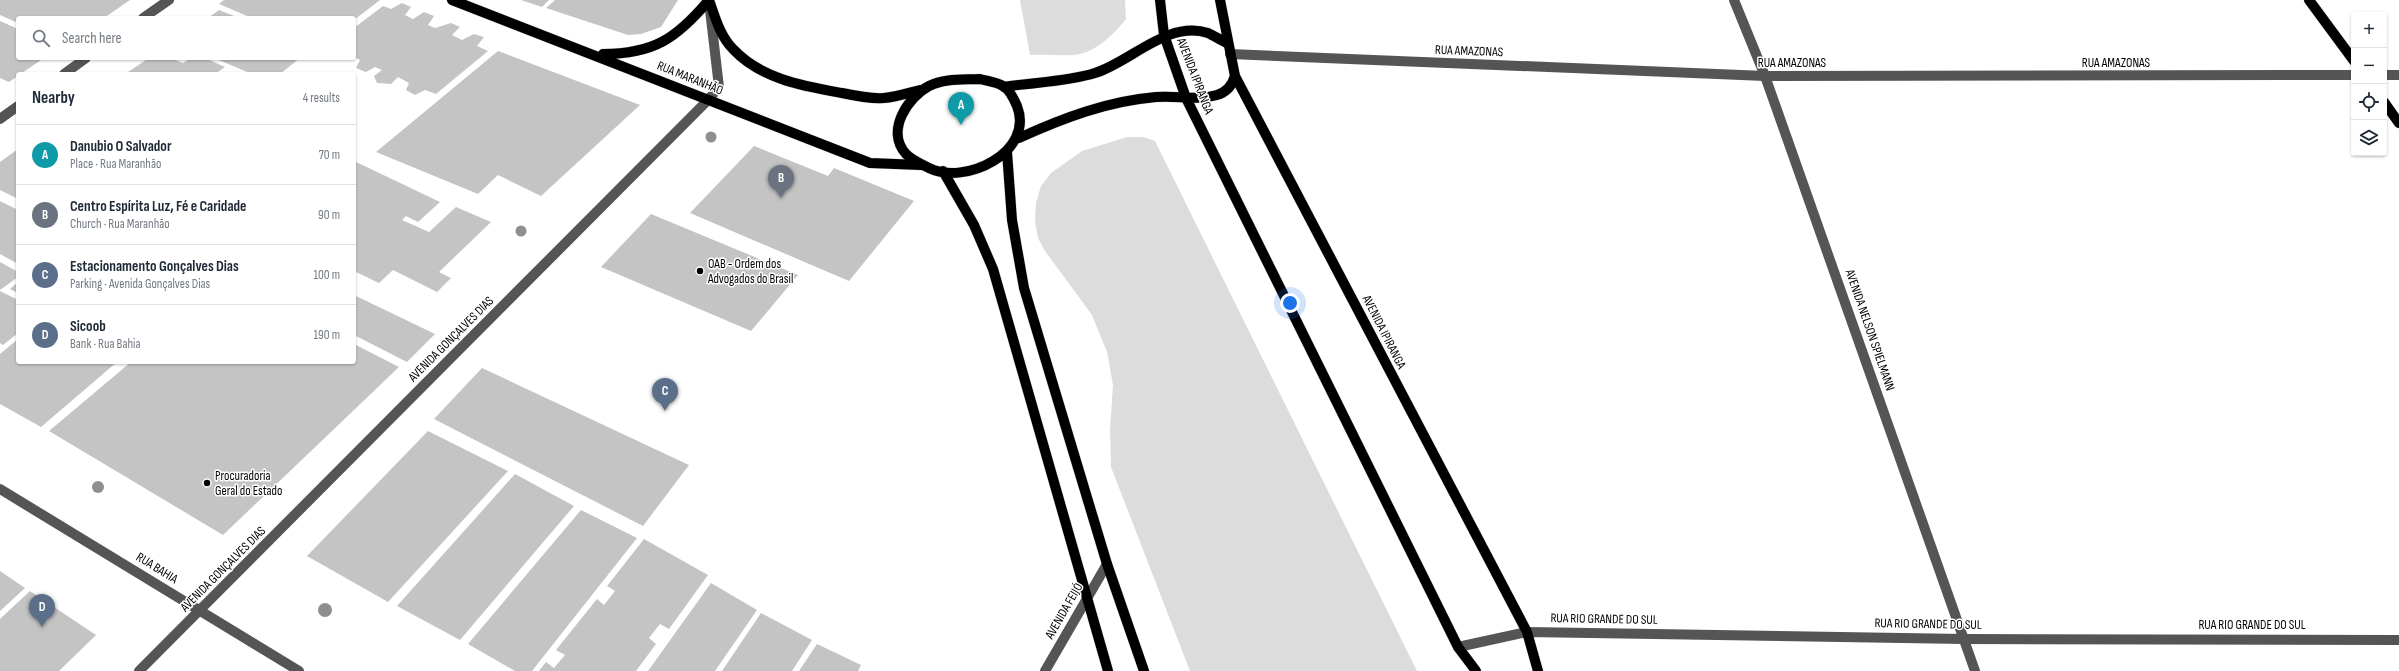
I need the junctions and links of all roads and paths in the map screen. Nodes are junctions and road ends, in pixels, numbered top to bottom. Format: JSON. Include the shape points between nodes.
{"nodes":[{"id":1,"x":169,"y":0,"type":"edge"},
{"id":2,"x":452,"y":0,"type":"edge"},
{"id":3,"x":709,"y":0,"type":"edge"},
{"id":4,"x":1160,"y":0,"type":"edge"},
{"id":5,"x":1220,"y":0,"type":"edge"},
{"id":6,"x":1734,"y":0,"type":"edge"},
{"id":7,"x":2309,"y":0,"type":"edge"},
{"id":8,"x":146,"y":16,"type":"edge"},
{"id":9,"x":1164,"y":35,"type":"junction"},
{"id":10,"x":1228,"y":43,"type":"junction"},
{"id":11,"x":593,"y":54,"type":"junction"},
{"id":12,"x":1230,"y":54,"type":"junction"},
{"id":13,"x":2351,"y":57,"type":"edge"},
{"id":14,"x":83,"y":60,"type":"edge"},
{"id":15,"x":67,"y":72,"type":"edge"},
{"id":16,"x":2351,"y":75,"type":"edge"},
{"id":17,"x":2387,"y":75,"type":"edge"},
{"id":18,"x":2399,"y":75,"type":"edge"},
{"id":19,"x":1235,"y":76,"type":"junction"},
{"id":20,"x":1765,"y":76,"type":"junction"},
{"id":21,"x":1004,"y":87,"type":"junction"},
{"id":22,"x":922,"y":90,"type":"junction"},
{"id":23,"x":1186,"y":98,"type":"junction"},
{"id":24,"x":708,"y":100,"type":"junction"},
{"id":25,"x":2387,"y":106,"type":"edge"},
{"id":26,"x":16,"y":107,"type":"edge"},
{"id":27,"x":0,"y":119,"type":"edge"},
{"id":28,"x":2399,"y":123,"type":"edge"},
{"id":29,"x":1019,"y":138,"type":"junction"},
{"id":30,"x":1007,"y":152,"type":"junction"},
{"id":31,"x":921,"y":165,"type":"junction"},
{"id":32,"x":943,"y":171,"type":"junction"},
{"id":33,"x":0,"y":489,"type":"edge"},
{"id":34,"x":1107,"y":564,"type":"junction"},
{"id":35,"x":1086,"y":601,"type":"junction"},
{"id":36,"x":199,"y":612,"type":"junction"},
{"id":37,"x":1527,"y":632,"type":"junction"},
{"id":38,"x":1964,"y":639,"type":"junction"},
{"id":39,"x":2399,"y":640,"type":"edge"},
{"id":40,"x":1458,"y":647,"type":"junction"},
{"id":41,"x":139,"y":671,"type":"edge"},
{"id":42,"x":299,"y":671,"type":"edge"},
{"id":43,"x":1046,"y":671,"type":"edge"},
{"id":44,"x":1108,"y":671,"type":"edge"},
{"id":45,"x":1144,"y":671,"type":"edge"},
{"id":46,"x":1476,"y":671,"type":"edge"},
{"id":47,"x":1538,"y":671,"type":"edge"},
{"id":48,"x":1975,"y":671,"type":"edge"}],
"edges":[{"from":1,"to":8,"type":"street"},
{"from":2,"to":11,"type":"main road","name":"RUA MARANHÃO"},
{"from":3,"to":11,"type":"main road","via":[[686,28],[653,48],[637,53]]},
{"from":3,"to":22,"type":"main road","via":[[724,36],[737,53],[775,78],[811,88],[869,98],[885,98]]},
{"from":3,"to":24,"type":"street","name":"AVENIDA GONÇALVES DIAS","via":[[719,87]]},
{"from":4,"to":9,"type":"main road","name":"AVENIDA IPIRANGA"},
{"from":5,"to":10,"type":"main road","name":"AVENIDA IPIRANGA"},
{"from":6,"to":20,"type":"street","name":"AVENIDA NELSON SPIELMANN"},
{"from":7,"to":13,"type":"main road"},
{"from":9,"to":10,"type":"main road","via":[[1187,30],[1204,31]]},
{"from":9,"to":21,"type":"main road","via":[[1116,64],[1095,72]]},
{"from":9,"to":23,"type":"main road","name":"AVENIDA IPIRANGA"},
{"from":10,"to":12,"type":"main road","name":"AVENIDA IPIRANGA"},
{"from":11,"to":24,"type":"main road","name":"RUA MARANHÃO"},
{"from":12,"to":19,"type":"main road","name":"AVENIDA IPIRANGA","via":[[1235,66]]},
{"from":12,"to":20,"type":"street","name":"RUA AMAZONAS"},
{"from":14,"to":15,"type":"street"},
{"from":16,"to":20,"type":"street","name":"RUA AMAZONAS"},
{"from":17,"to":18,"type":"street"},
{"from":19,"to":23,"type":"main road","via":[[1232,86],[1219,95],[1202,99]]},
{"from":19,"to":37,"type":"main road","name":"AVENIDA IPIRANGA"},
{"from":20,"to":38,"type":"street","name":"AVENIDA NELSON SPIELMANN"},
{"from":21,"to":22,"type":"main road","via":[[980,79],[941,82]]},
{"from":21,"to":29,"type":"main road","via":[[1016,103],[1022,120]]},
{"from":22,"to":31,"type":"main road","via":[[906,104],[899,119],[898,136],[905,153]]},
{"from":23,"to":29,"type":"main road","via":[[1162,96],[1104,106],[1062,118]]},
{"from":23,"to":40,"type":"main road","name":"AVENIDA IPIRANGA"},
{"from":24,"to":31,"type":"main road","name":"RUA MARANHÃO","via":[[870,163]]},
{"from":24,"to":36,"type":"street","name":"AVENIDA GONÇALVES DIAS"},
{"from":25,"to":28,"type":"main road"},
{"from":26,"to":27,"type":"street"},
{"from":29,"to":30,"type":"main road"},
{"from":30,"to":32,"type":"main road","via":[[990,164],[967,171]]},
{"from":30,"to":34,"type":"main road","via":[[1016,257]]},
{"from":31,"to":32,"type":"main road"},
{"from":32,"to":35,"type":"main road","via":[[974,225],[993,269]]},
{"from":33,"to":36,"type":"street","name":"RUA BAHIA"},
{"from":34,"to":35,"type":"street","name":"AVENIDA FEIJÓ"},
{"from":34,"to":45,"type":"main road"},
{"from":35,"to":43,"type":"street","name":"AVENIDA FEIJÓ"},
{"from":35,"to":44,"type":"main road"},
{"from":36,"to":41,"type":"street","name":"AVENIDA GONÇALVES DIAS"},
{"from":36,"to":42,"type":"street","name":"RUA BAHIA"},
{"from":37,"to":38,"type":"street","name":"RUA RIO GRANDE DO SUL"},
{"from":37,"to":40,"type":"street","name":"RUA RIO GRANDE DO SUL"},
{"from":37,"to":47,"type":"main road","name":"AVENIDA IPIRANGA"},
{"from":38,"to":39,"type":"street","name":"RUA RIO GRANDE DO SUL"},
{"from":38,"to":48,"type":"street","name":"AVENIDA NELSON SPIELMANN"},
{"from":40,"to":46,"type":"main road","name":"AVENIDA IPIRANGA"}]}
